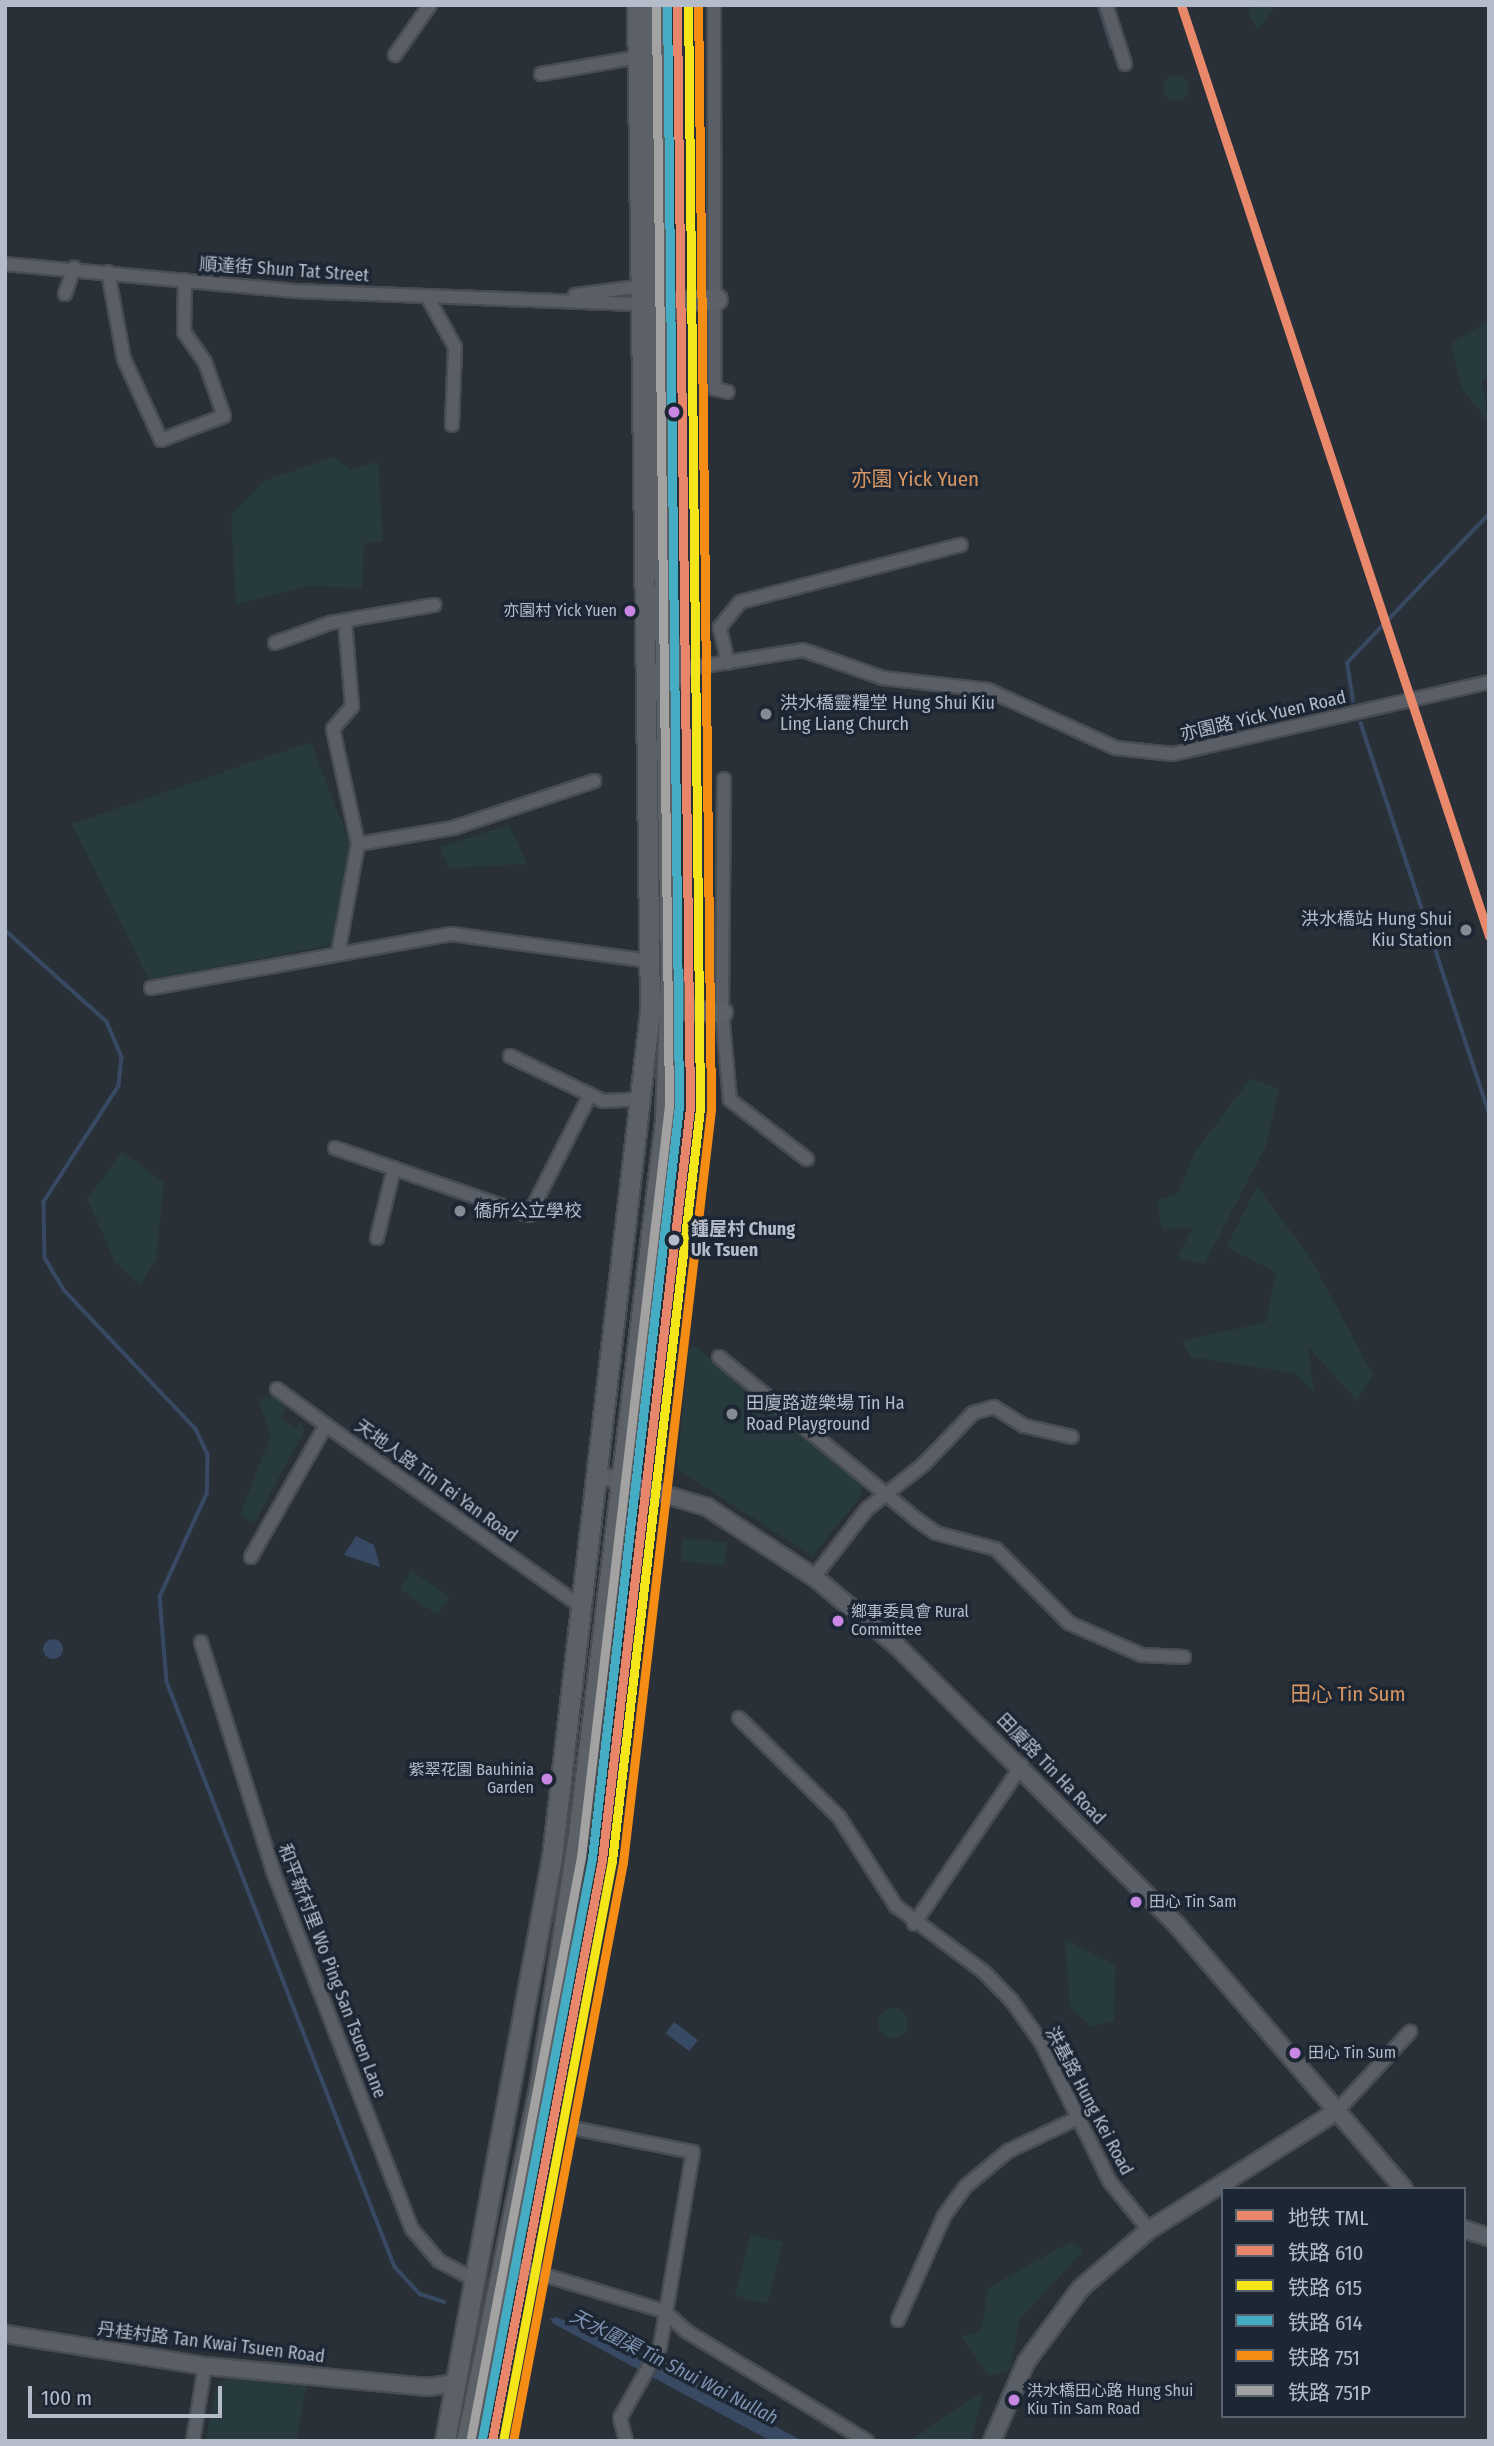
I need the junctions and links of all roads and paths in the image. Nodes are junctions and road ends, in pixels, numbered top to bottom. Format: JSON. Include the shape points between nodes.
{"nodes":[{"id":1,"x":430,"y":5,"type":"edge"},
{"id":2,"x":637,"y":5,"type":"edge"},
{"id":3,"x":654,"y":5,"type":"edge"},
{"id":4,"x":715,"y":5,"type":"edge"},
{"id":5,"x":1105,"y":5,"type":"edge"},
{"id":6,"x":395,"y":55,"type":"dead end"},
{"id":7,"x":638,"y":57,"type":"junction"},
{"id":8,"x":1125,"y":64,"type":"dead end"},
{"id":9,"x":541,"y":74,"type":"dead end"},
{"id":10,"x":5,"y":264,"type":"edge"},
{"id":11,"x":74,"y":268,"type":"junction"},
{"id":12,"x":108,"y":272,"type":"junction"},
{"id":13,"x":185,"y":279,"type":"junction"},
{"id":14,"x":660,"y":285,"type":"junction"},
{"id":15,"x":65,"y":294,"type":"dead end"},
{"id":16,"x":426,"y":296,"type":"junction"},
{"id":17,"x":636,"y":296,"type":"junction"},
{"id":18,"x":717,"y":299,"type":"junction"},
{"id":19,"x":680,"y":301,"type":"junction"},
{"id":20,"x":663,"y":318,"type":"junction"},
{"id":21,"x":728,"y":392,"type":"dead end"},
{"id":22,"x":452,"y":425,"type":"dead end"},
{"id":23,"x":961,"y":545,"type":"dead end"},
{"id":24,"x":434,"y":605,"type":"dead end"},
{"id":25,"x":345,"y":621,"type":"junction"},
{"id":26,"x":667,"y":630,"type":"junction"},
{"id":27,"x":275,"y":643,"type":"dead end"},
{"id":28,"x":728,"y":663,"type":"junction"},
{"id":29,"x":685,"y":669,"type":"junction"},
{"id":30,"x":1489,"y":682,"type":"edge"},
{"id":31,"x":666,"y":694,"type":"junction"},
{"id":32,"x":724,"y":779,"type":"dead end"},
{"id":33,"x":594,"y":781,"type":"dead end"},
{"id":34,"x":358,"y":844,"type":"junction"},
{"id":35,"x":338,"y":954,"type":"junction"},
{"id":36,"x":652,"y":961,"type":"junction"},
{"id":37,"x":670,"y":975,"type":"junction"},
{"id":38,"x":151,"y":988,"type":"dead end"},
{"id":39,"x":686,"y":1010,"type":"junction"},
{"id":40,"x":722,"y":1012,"type":"junction"},
{"id":41,"x":668,"y":1030,"type":"junction"},
{"id":42,"x":510,"y":1056,"type":"dead end"},
{"id":43,"x":590,"y":1095,"type":"junction"},
{"id":44,"x":665,"y":1096,"type":"junction"},
{"id":45,"x":642,"y":1099,"type":"junction"},
{"id":46,"x":335,"y":1148,"type":"dead end"},
{"id":47,"x":807,"y":1160,"type":"dead end"},
{"id":48,"x":394,"y":1168,"type":"junction"},
{"id":49,"x":377,"y":1238,"type":"dead end"},
{"id":50,"x":719,"y":1357,"type":"dead end"},
{"id":51,"x":277,"y":1390,"type":"dead end"},
{"id":52,"x":326,"y":1425,"type":"junction"},
{"id":53,"x":1072,"y":1437,"type":"dead end"},
{"id":54,"x":596,"y":1474,"type":"junction"},
{"id":55,"x":621,"y":1480,"type":"junction"},
{"id":56,"x":887,"y":1496,"type":"junction"},
{"id":57,"x":251,"y":1558,"type":"dead end"},
{"id":58,"x":814,"y":1577,"type":"junction"},
{"id":59,"x":581,"y":1606,"type":"junction"},
{"id":60,"x":201,"y":1642,"type":"dead end"},
{"id":61,"x":1184,"y":1657,"type":"dead end"},
{"id":62,"x":739,"y":1718,"type":"dead end"},
{"id":63,"x":1022,"y":1765,"type":"junction"},
{"id":64,"x":915,"y":1924,"type":"junction"},
{"id":65,"x":1410,"y":2032,"type":"dead end"},
{"id":66,"x":1337,"y":2111,"type":"junction"},
{"id":67,"x":1080,"y":2117,"type":"junction"},
{"id":68,"x":578,"y":2129,"type":"dead end"},
{"id":69,"x":1403,"y":2187,"type":"edge"},
{"id":70,"x":510,"y":2224,"type":"junction"},
{"id":71,"x":1149,"y":2230,"type":"junction"},
{"id":72,"x":1466,"y":2230,"type":"edge"},
{"id":73,"x":1489,"y":2236,"type":"edge"},
{"id":74,"x":524,"y":2269,"type":"junction"},
{"id":75,"x":486,"y":2284,"type":"junction"},
{"id":76,"x":664,"y":2311,"type":"junction"},
{"id":77,"x":898,"y":2320,"type":"dead end"},
{"id":78,"x":7,"y":2336,"type":"edge"},
{"id":79,"x":485,"y":2336,"type":"junction"},
{"id":80,"x":205,"y":2366,"type":"junction"},
{"id":81,"x":455,"y":2383,"type":"junction"},
{"id":82,"x":473,"y":2413,"type":"junction"},
{"id":83,"x":192,"y":2441,"type":"edge"},
{"id":84,"x":445,"y":2441,"type":"edge"},
{"id":85,"x":466,"y":2441,"type":"edge"},
{"id":86,"x":626,"y":2441,"type":"edge"},
{"id":87,"x":867,"y":2441,"type":"edge"},
{"id":88,"x":992,"y":2441,"type":"edge"}],
"edges":[{"from":1,"to":6,"type":"street"},
{"from":2,"to":7,"type":"main road"},
{"from":3,"to":14,"type":"main road"},
{"from":4,"to":18,"type":"street"},
{"from":5,"to":8,"type":"street"},
{"from":7,"to":9,"type":"street"},
{"from":7,"to":17,"type":"main road"},
{"from":10,"to":11,"type":"street","name":"順達街 Shun Tat Street"},
{"from":11,"to":12,"type":"street","name":"順達街 Shun Tat Street"},
{"from":11,"to":15,"type":"street"},
{"from":12,"to":13,"type":"street","name":"順達街 Shun Tat Street"},
{"from":12,"to":13,"type":"street","via":[[124,359],[161,440],[224,416],[205,362],[184,332]]},
{"from":13,"to":16,"type":"street","name":"順達街 Shun Tat Street"},
{"from":14,"to":17,"type":"main road"},
{"from":14,"to":19,"type":"main road"},
{"from":14,"to":20,"type":"main road"},
{"from":16,"to":17,"type":"street","name":"順達街 Shun Tat Street"},
{"from":16,"to":22,"type":"street","via":[[455,347]]},
{"from":17,"to":36,"type":"main road"},
{"from":18,"to":19,"type":"main road"},
{"from":18,"to":21,"type":"street","via":[[715,389]]},
{"from":19,"to":20,"type":"main road"},
{"from":20,"to":26,"type":"main road"},
{"from":23,"to":28,"type":"street","via":[[729,607],[720,628]]},
{"from":24,"to":25,"type":"street"},
{"from":25,"to":27,"type":"street"},
{"from":25,"to":34,"type":"street","via":[[352,706],[335,722],[334,746]]},
{"from":26,"to":29,"type":"street"},
{"from":26,"to":31,"type":"main road"},
{"from":28,"to":29,"type":"street","name":"亦園路 Yick Yuen Road"},
{"from":28,"to":30,"type":"street","name":"亦園路 Yick Yuen Road","via":[[803,650],[883,678],[988,690],[1091,740],[1147,754],[1202,750]]},
{"from":29,"to":31,"type":"street"},
{"from":31,"to":37,"type":"main road"},
{"from":32,"to":40,"type":"street"},
{"from":33,"to":34,"type":"street","via":[[453,828]]},
{"from":34,"to":35,"type":"street"},
{"from":35,"to":36,"type":"street","via":[[414,936],[478,934]]},
{"from":35,"to":38,"type":"street"},
{"from":36,"to":45,"type":"main road"},
{"from":37,"to":39,"type":"main road"},
{"from":37,"to":41,"type":"main road"},
{"from":39,"to":40,"type":"main road"},
{"from":39,"to":41,"type":"main road"},
{"from":40,"to":47,"type":"street","via":[[730,1100]]},
{"from":41,"to":44,"type":"main road"},
{"from":42,"to":43,"type":"street"},
{"from":43,"to":45,"type":"street","via":[[603,1101]]},
{"from":43,"to":48,"type":"street","via":[[529,1215]]},
{"from":44,"to":45,"type":"main road"},
{"from":44,"to":55,"type":"main road"},
{"from":45,"to":54,"type":"main road"},
{"from":46,"to":48,"type":"street"},
{"from":48,"to":49,"type":"street"},
{"from":50,"to":56,"type":"street"},
{"from":51,"to":52,"type":"street"},
{"from":52,"to":57,"type":"street","name":"天地人路 Tin Tei Yan Road"},
{"from":52,"to":59,"type":"street","name":"天地人路 Tin Tei Yan Road"},
{"from":53,"to":56,"type":"street","via":[[1025,1426],[994,1407],[973,1413]]},
{"from":54,"to":55,"type":"street","name":"田廈路 Tin Ha Road"},
{"from":54,"to":59,"type":"main road"},
{"from":55,"to":58,"type":"street","name":"田廈路 Tin Ha Road","via":[[707,1507]]},
{"from":55,"to":70,"type":"main road","via":[[572,1881]]},
{"from":56,"to":58,"type":"street","via":[[867,1509]]},
{"from":56,"to":61,"type":"street","via":[[936,1533],[996,1549],[1069,1623],[1142,1655]]},
{"from":58,"to":63,"type":"street","name":"田廈路 Tin Ha Road","via":[[896,1645]]},
{"from":59,"to":75,"type":"main road","via":[[546,1900]]},
{"from":60,"to":75,"type":"street","name":"和平新村里 Wo Ping San Tsuen Lane","via":[[273,1871],[412,2230],[439,2261]]},
{"from":62,"to":64,"type":"street","name":"洪基路 Hung Kei Road","via":[[813,1787]]},
{"from":63,"to":64,"type":"street"},
{"from":63,"to":66,"type":"street","name":"田廈路 Tin Ha Road","via":[[1177,1925]]},
{"from":64,"to":67,"type":"street","name":"洪基路 Hung Kei Road","via":[[984,1972],[1013,2001]]},
{"from":65,"to":66,"type":"street"},
{"from":66,"to":69,"type":"street","name":"田廈路 Tin Ha Road"},
{"from":66,"to":71,"type":"street"},
{"from":67,"to":71,"type":"street","name":"洪基路 Hung Kei Road","via":[[1110,2182]]},
{"from":67,"to":77,"type":"street","via":[[1009,2151],[966,2186],[944,2216]]},
{"from":68,"to":76,"type":"street","via":[[693,2152]]},
{"from":70,"to":74,"type":"street","via":[[514,2255]]},
{"from":70,"to":75,"type":"main road"},
{"from":71,"to":88,"type":"street","via":[[1051,2322],[1013,2386]]},
{"from":72,"to":73,"type":"street"},
{"from":74,"to":75,"type":"street"},
{"from":74,"to":76,"type":"street"},
{"from":75,"to":79,"type":"main road"},
{"from":75,"to":81,"type":"main road"},
{"from":76,"to":86,"type":"street","via":[[660,2347],[620,2418]]},
{"from":76,"to":87,"type":"street","via":[[685,2331]]},
{"from":78,"to":80,"type":"street","name":"丹桂村路 Tan Kwai Tsuen Road"},
{"from":79,"to":81,"type":"main road","via":[[466,2376]]},
{"from":79,"to":82,"type":"main road"},
{"from":80,"to":81,"type":"street","name":"丹桂村路 Tan Kwai Tsuen Road","via":[[428,2387]]},
{"from":80,"to":83,"type":"street"},
{"from":81,"to":82,"type":"main road","via":[[470,2394]]},
{"from":81,"to":84,"type":"main road"},
{"from":82,"to":85,"type":"main road"}]}
